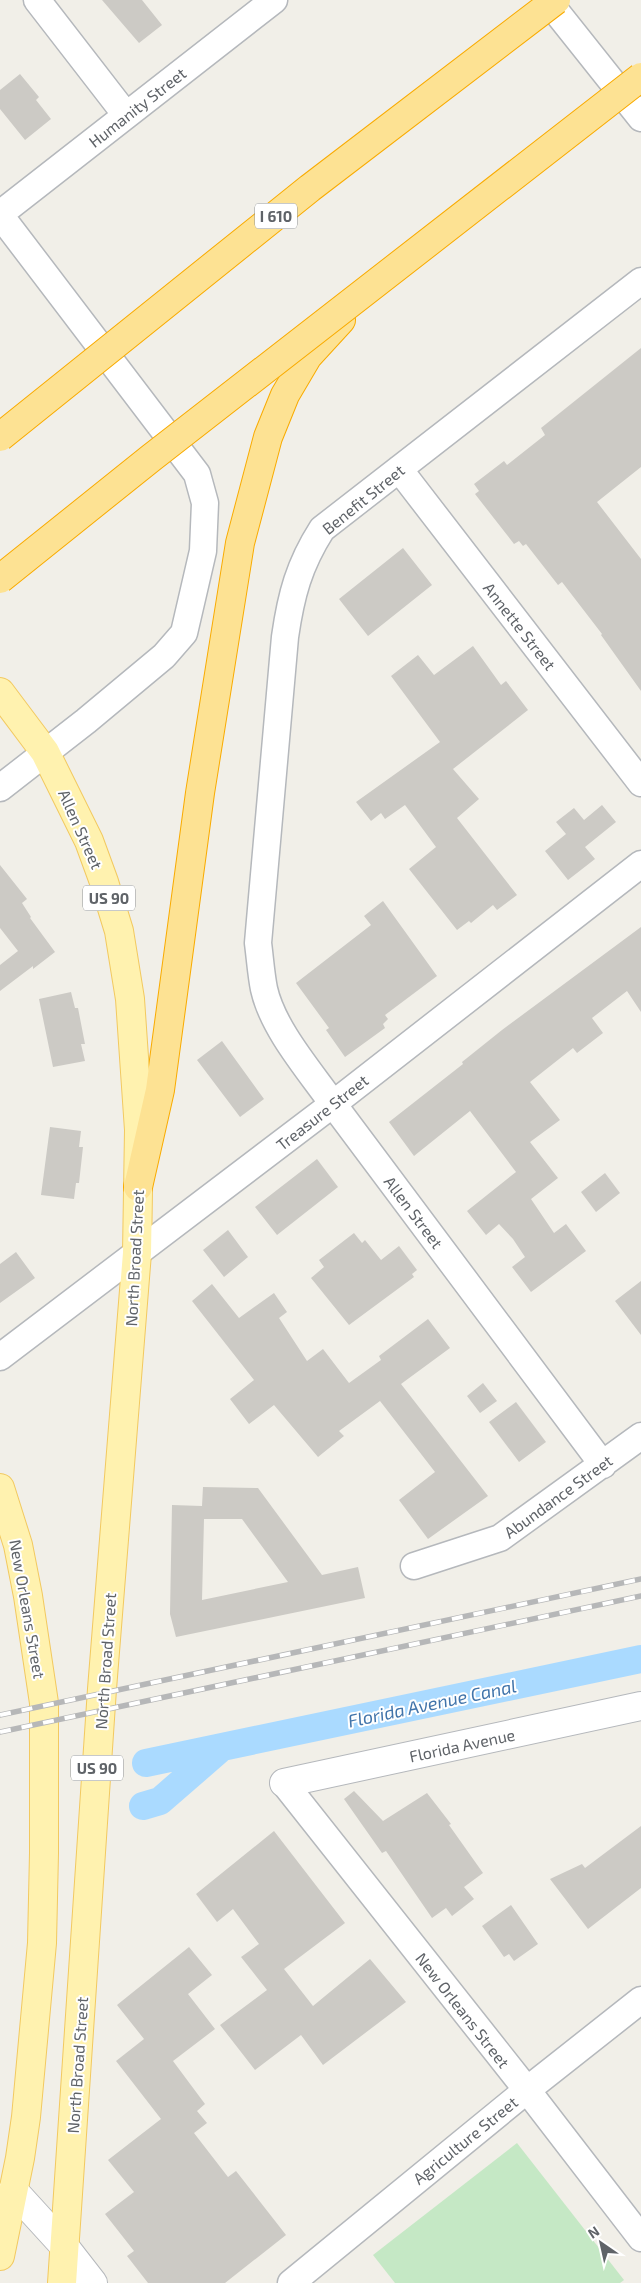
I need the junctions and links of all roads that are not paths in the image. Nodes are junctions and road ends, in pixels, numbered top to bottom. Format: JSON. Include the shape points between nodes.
{"nodes":[{"id":1,"x":37,"y":0,"type":"edge"},
{"id":2,"x":274,"y":0,"type":"edge"},
{"id":3,"x":547,"y":0,"type":"edge"},
{"id":4,"x":556,"y":0,"type":"edge"},
{"id":5,"x":641,"y":77,"type":"edge"},
{"id":6,"x":126,"y":115,"type":"junction"},
{"id":7,"x":641,"y":118,"type":"edge"},
{"id":8,"x":0,"y":214,"type":"edge"},
{"id":9,"x":641,"y":281,"type":"edge"},
{"id":10,"x":362,"y":295,"type":"junction"},
{"id":11,"x":0,"y":437,"type":"edge"},
{"id":12,"x":399,"y":469,"type":"junction"},
{"id":13,"x":0,"y":579,"type":"edge"},
{"id":14,"x":0,"y":692,"type":"edge"},
{"id":15,"x":45,"y":752,"type":"junction"},
{"id":16,"x":641,"y":783,"type":"edge"},
{"id":17,"x":0,"y":788,"type":"edge"},
{"id":18,"x":641,"y":864,"type":"edge"},
{"id":19,"x":258,"y":943,"type":"joint"},
{"id":20,"x":333,"y":1104,"type":"junction"},
{"id":21,"x":139,"y":1130,"type":"joint"},
{"id":22,"x":138,"y":1187,"type":"junction"},
{"id":23,"x":137,"y":1253,"type":"junction"},
{"id":24,"x":0,"y":1357,"type":"edge"},
{"id":25,"x":641,"y":1436,"type":"edge"},
{"id":26,"x":603,"y":1465,"type":"junction"},
{"id":27,"x":0,"y":1488,"type":"edge"},
{"id":28,"x":414,"y":1566,"type":"dead end"},
{"id":29,"x":641,"y":1706,"type":"edge"},
{"id":30,"x":284,"y":1783,"type":"joint"},
{"id":31,"x":641,"y":2000,"type":"edge"},
{"id":32,"x":527,"y":2090,"type":"junction"},
{"id":33,"x":7,"y":2184,"type":"edge"},
{"id":34,"x":641,"y":2238,"type":"edge"},
{"id":35,"x":65,"y":2247,"type":"junction"},
{"id":36,"x":0,"y":2256,"type":"edge"},
{"id":37,"x":62,"y":2283,"type":"edge"},
{"id":38,"x":93,"y":2283,"type":"edge"},
{"id":39,"x":291,"y":2283,"type":"edge"}],
"edges":[{"from":1,"to":6,"type":"street"},
{"from":2,"to":6,"type":"street","name":"Humanity Street"},
{"from":3,"to":7,"type":"street"},
{"from":4,"to":11,"type":"highway","number":"I 610","bridge":true,"via":[[310,188]]},
{"from":5,"to":10,"type":"highway","bridge":true},
{"from":6,"to":8,"type":"street","name":"Humanity Street"},
{"from":8,"to":15,"type":"street","via":[[197,474],[205,503],[203,551],[184,633],[164,656]]},
{"from":9,"to":12,"type":"street","name":"Benefit Street"},
{"from":10,"to":13,"type":"highway","bridge":true},
{"from":10,"to":22,"type":"highway","bridge":true,"via":[[308,356],[285,395],[268,437],[240,543],[200,793],[160,1090]]},
{"from":12,"to":16,"type":"street","name":"Annette Street"},
{"from":12,"to":19,"type":"street","name":"Benefit Street","via":[[322,529],[308,552],[291,598]]},
{"from":14,"to":15,"type":"main road","name":"Allen Street","number":"US 90"},
{"from":15,"to":17,"type":"street"},
{"from":15,"to":21,"type":"main road","name":"Allen Street","number":"US 90","via":[[89,841],[119,931],[130,999]]},
{"from":18,"to":20,"type":"street","name":"Treasure Street"},
{"from":19,"to":20,"type":"street","name":"Allen Street","via":[[264,990],[280,1027]]},
{"from":20,"to":23,"type":"street","name":"Treasure Street"},
{"from":20,"to":26,"type":"street","name":"Allen Street"},
{"from":21,"to":22,"type":"main road","name":"North Broad Street","number":"US 90"},
{"from":22,"to":23,"type":"main road","name":"North Broad Street","number":"US 90"},
{"from":23,"to":24,"type":"street","name":"Treasure Street"},
{"from":23,"to":35,"type":"main road","name":"North Broad Street","number":"US 90","via":[[102,1689]]},
{"from":25,"to":26,"type":"street","name":"Abundance Street"},
{"from":26,"to":28,"type":"street","name":"Abundance Street","via":[[500,1538]]},
{"from":27,"to":33,"type":"main road","name":"New Orleans Street","via":[[18,1545],[44,1703],[42,1943],[26,2117]]},
{"from":29,"to":30,"type":"street","name":"Florida Avenue"},
{"from":30,"to":32,"type":"street","name":"New Orleans Street"},
{"from":31,"to":32,"type":"street","name":"Agriculture Street"},
{"from":32,"to":34,"type":"street","name":"New Orleans Street"},
{"from":32,"to":39,"type":"street","name":"Agriculture Street"},
{"from":33,"to":35,"type":"street"},
{"from":33,"to":36,"type":"main road"},
{"from":35,"to":37,"type":"main road","name":"North Broad Street","number":"US 90"},
{"from":35,"to":38,"type":"street"}]}
